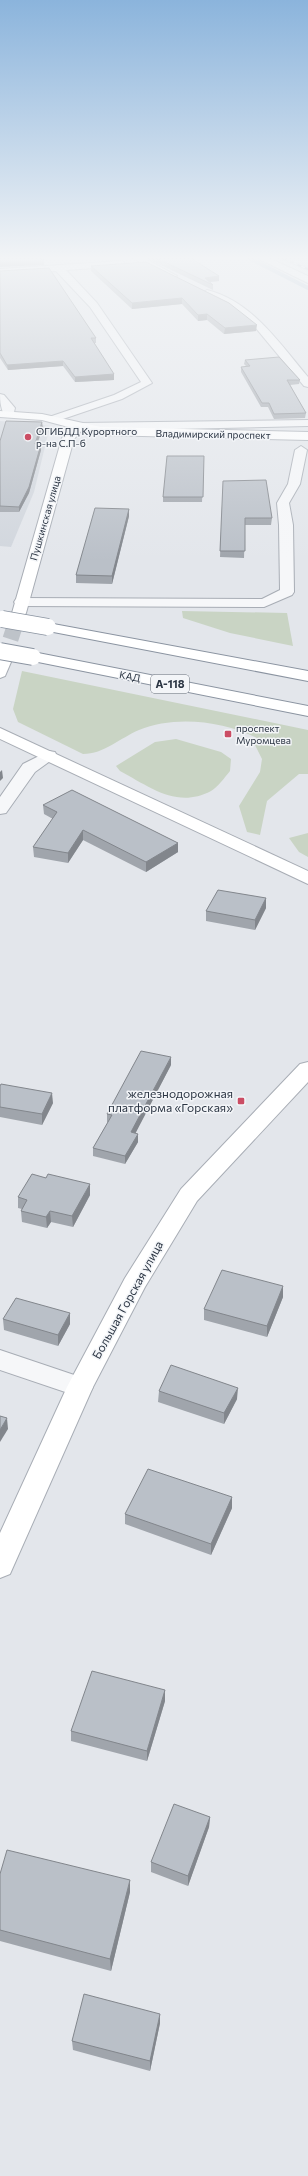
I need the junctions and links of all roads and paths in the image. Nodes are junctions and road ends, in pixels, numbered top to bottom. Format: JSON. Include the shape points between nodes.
{"nodes":[{"id":1,"x":130,"y":359,"type":"edge"},
{"id":2,"x":287,"y":359,"type":"edge"},
{"id":3,"x":308,"y":384,"type":"edge"},
{"id":4,"x":0,"y":397,"type":"edge"},
{"id":5,"x":5,"y":414,"type":"edge"},
{"id":6,"x":53,"y":419,"type":"junction"},
{"id":7,"x":308,"y":423,"type":"edge"},
{"id":8,"x":79,"y":427,"type":"junction"},
{"id":9,"x":308,"y":436,"type":"edge"},
{"id":10,"x":301,"y":450,"type":"dead end"},
{"id":11,"x":20,"y":607,"type":"joint"},
{"id":12,"x":0,"y":619,"type":"edge"},
{"id":13,"x":1,"y":662,"type":"edge"},
{"id":14,"x":308,"y":676,"type":"edge"},
{"id":15,"x":308,"y":711,"type":"edge"},
{"id":16,"x":0,"y":733,"type":"edge"},
{"id":17,"x":49,"y":756,"type":"junction"},
{"id":18,"x":0,"y":809,"type":"edge"},
{"id":19,"x":308,"y":878,"type":"edge"},
{"id":20,"x":308,"y":1069,"type":"edge"},
{"id":21,"x":0,"y":1360,"type":"edge"},
{"id":22,"x":80,"y":1387,"type":"junction"},
{"id":23,"x":0,"y":1565,"type":"edge"}],
"edges":[{"from":1,"to":6,"type":"street","via":[[147,383],[118,397]]},
{"from":2,"to":3,"type":"street"},
{"from":4,"to":5,"type":"street","via":[[9,408]]},
{"from":5,"to":6,"type":"main road","name":"Владимирский проспект"},
{"from":6,"to":8,"type":"main road","name":"Владимирский проспект"},
{"from":7,"to":8,"type":"street"},
{"from":8,"to":9,"type":"main road","name":"Владимирский проспект","via":[[101,431]]},
{"from":8,"to":11,"type":"main road","name":"Пушкинская улица","via":[[68,438]]},
{"from":10,"to":11,"type":"street","via":[[294,484],[283,503],[286,525],[287,592],[264,604]]},
{"from":12,"to":14,"type":"main road","bridge":true},
{"from":13,"to":15,"type":"main road","name":"КАД","number":"А-118","bridge":true,"via":[[33,657]]},
{"from":16,"to":17,"type":"main road"},
{"from":17,"to":18,"type":"street","via":[[29,768]]},
{"from":17,"to":19,"type":"main road"},
{"from":20,"to":22,"type":"main road","name":"Большая Горская улица","via":[[189,1195],[134,1284]]},
{"from":21,"to":22,"type":"street"},
{"from":22,"to":23,"type":"main road","name":"Большая Горская улица"}]}
